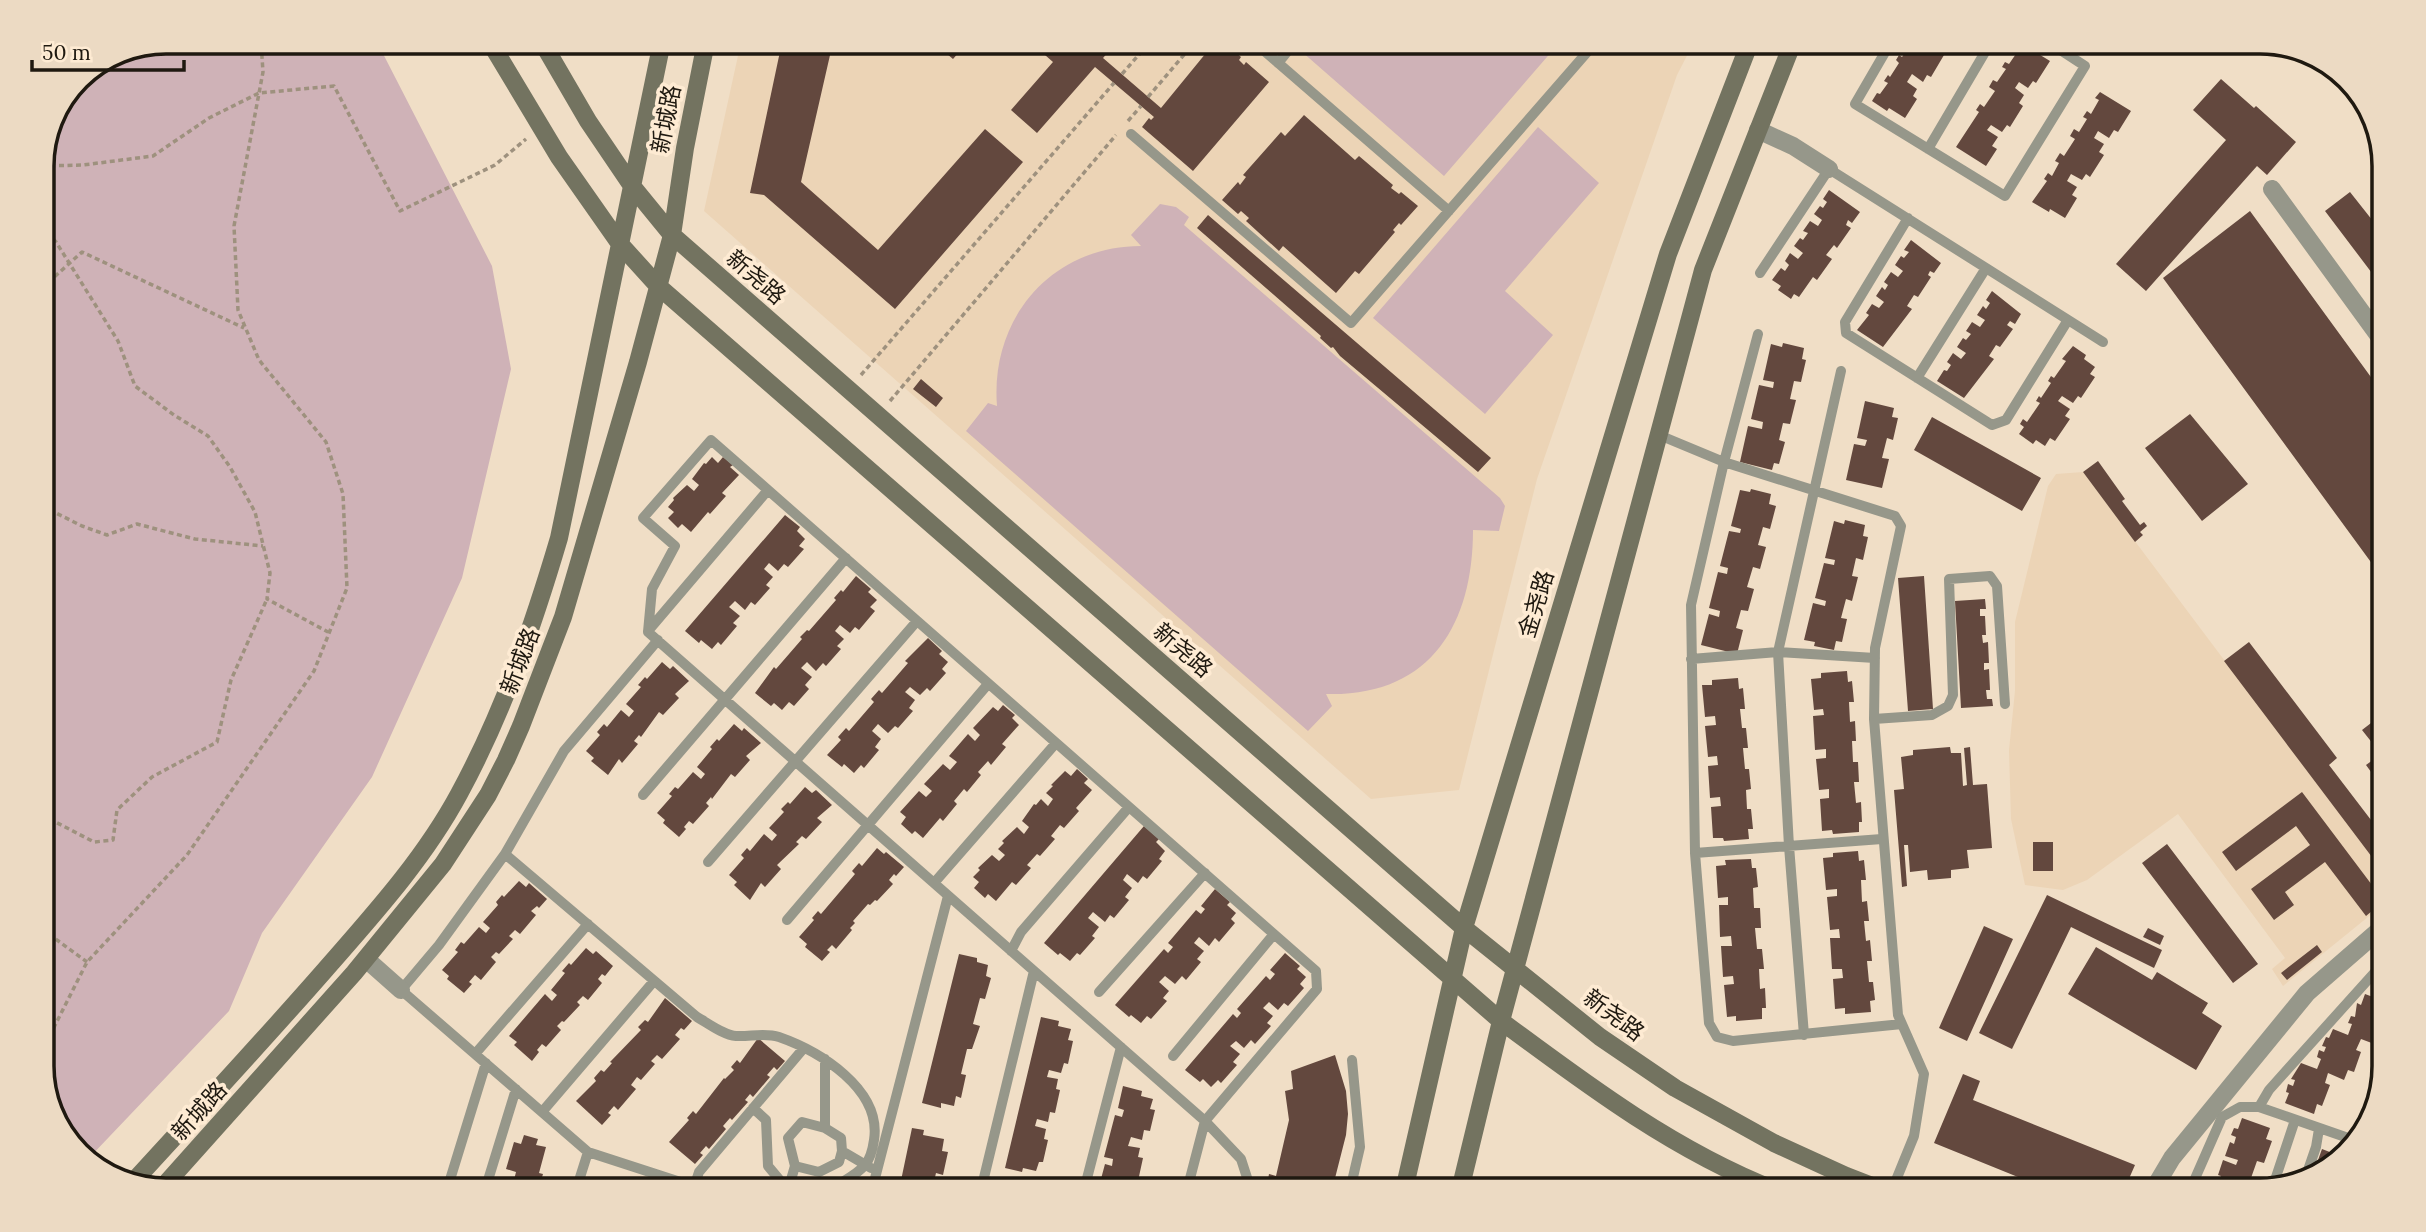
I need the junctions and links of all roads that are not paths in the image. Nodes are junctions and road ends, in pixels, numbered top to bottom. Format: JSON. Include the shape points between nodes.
{"nodes":[{"id":1,"x":497,"y":54,"type":"edge"},
{"id":2,"x":549,"y":54,"type":"edge"},
{"id":3,"x":660,"y":54,"type":"edge"},
{"id":4,"x":704,"y":54,"type":"edge"},
{"id":5,"x":1268,"y":54,"type":"edge"},
{"id":6,"x":1285,"y":54,"type":"edge"},
{"id":7,"x":1586,"y":54,"type":"edge"},
{"id":8,"x":1745,"y":54,"type":"edge"},
{"id":9,"x":1788,"y":54,"type":"edge"},
{"id":10,"x":1884,"y":54,"type":"edge"},
{"id":11,"x":1984,"y":54,"type":"edge"},
{"id":12,"x":2072,"y":54,"type":"edge"},
{"id":13,"x":1278,"y":63,"type":"junction"},
{"id":14,"x":1758,"y":130,"type":"junction"},
{"id":15,"x":1131,"y":134,"type":"dead end"},
{"id":16,"x":1928,"y":149,"type":"junction"},
{"id":17,"x":1829,"y":169,"type":"junction"},
{"id":18,"x":632,"y":187,"type":"junction"},
{"id":19,"x":2272,"y":189,"type":"dead end"},
{"id":20,"x":1449,"y":211,"type":"junction"},
{"id":21,"x":1908,"y":218,"type":"junction"},
{"id":22,"x":672,"y":235,"type":"junction"},
{"id":23,"x":620,"y":244,"type":"junction"},
{"id":24,"x":1986,"y":268,"type":"junction"},
{"id":25,"x":1760,"y":273,"type":"dead end"},
{"id":26,"x":657,"y":286,"type":"junction"},
{"id":27,"x":2068,"y":320,"type":"junction"},
{"id":28,"x":2372,"y":326,"type":"edge"},
{"id":29,"x":1758,"y":334,"type":"dead end"},
{"id":30,"x":2103,"y":342,"type":"dead end"},
{"id":31,"x":1841,"y":371,"type":"dead end"},
{"id":32,"x":1917,"y":378,"type":"junction"},
{"id":33,"x":1659,"y":435,"type":"junction"},
{"id":34,"x":1724,"y":462,"type":"junction"},
{"id":35,"x":768,"y":490,"type":"junction"},
{"id":36,"x":1815,"y":491,"type":"junction"},
{"id":37,"x":846,"y":558,"type":"junction"},
{"id":38,"x":917,"y":621,"type":"junction"},
{"id":39,"x":648,"y":632,"type":"junction"},
{"id":40,"x":658,"y":640,"type":"junction"},
{"id":41,"x":1778,"y":652,"type":"junction"},
{"id":42,"x":1875,"y":658,"type":"junction"},
{"id":43,"x":1691,"y":659,"type":"junction"},
{"id":44,"x":988,"y":684,"type":"junction"},
{"id":45,"x":725,"y":699,"type":"junction"},
{"id":46,"x":2004,"y":704,"type":"dead end"},
{"id":47,"x":1874,"y":719,"type":"junction"},
{"id":48,"x":1056,"y":743,"type":"junction"},
{"id":49,"x":795,"y":761,"type":"junction"},
{"id":50,"x":643,"y":795,"type":"dead end"},
{"id":51,"x":1129,"y":807,"type":"junction"},
{"id":52,"x":868,"y":825,"type":"junction"},
{"id":53,"x":1882,"y":839,"type":"junction"},
{"id":54,"x":1789,"y":846,"type":"junction"},
{"id":55,"x":1695,"y":853,"type":"junction"},
{"id":56,"x":505,"y":854,"type":"junction"},
{"id":57,"x":708,"y":862,"type":"dead end"},
{"id":58,"x":1205,"y":873,"type":"junction"},
{"id":59,"x":934,"y":883,"type":"junction"},
{"id":60,"x":948,"y":896,"type":"junction"},
{"id":61,"x":787,"y":920,"type":"dead end"},
{"id":62,"x":588,"y":924,"type":"junction"},
{"id":63,"x":1464,"y":928,"type":"junction"},
{"id":64,"x":1274,"y":934,"type":"junction"},
{"id":65,"x":2372,"y":936,"type":"edge"},
{"id":66,"x":1011,"y":951,"type":"junction"},
{"id":67,"x":366,"y":959,"type":"junction"},
{"id":68,"x":1516,"y":970,"type":"junction"},
{"id":69,"x":1034,"y":971,"type":"junction"},
{"id":70,"x":2372,"y":975,"type":"edge"},
{"id":71,"x":1452,"y":978,"type":"junction"},
{"id":72,"x":654,"y":981,"type":"junction"},
{"id":73,"x":401,"y":990,"type":"junction"},
{"id":74,"x":1099,"y":992,"type":"dead end"},
{"id":75,"x":1502,"y":1021,"type":"junction"},
{"id":76,"x":1902,"y":1024,"type":"junction"},
{"id":77,"x":1804,"y":1035,"type":"junction"},
{"id":78,"x":1121,"y":1047,"type":"junction"},
{"id":79,"x":803,"y":1049,"type":"junction"},
{"id":80,"x":475,"y":1054,"type":"junction"},
{"id":81,"x":1173,"y":1056,"type":"dead end"},
{"id":82,"x":825,"y":1059,"type":"junction"},
{"id":83,"x":1352,"y":1060,"type":"dead end"},
{"id":84,"x":486,"y":1063,"type":"junction"},
{"id":85,"x":516,"y":1089,"type":"junction"},
{"id":86,"x":2259,"y":1107,"type":"junction"},
{"id":87,"x":753,"y":1108,"type":"junction"},
{"id":88,"x":542,"y":1112,"type":"junction"},
{"id":89,"x":2295,"y":1120,"type":"junction"},
{"id":90,"x":1205,"y":1121,"type":"junction"},
{"id":91,"x":825,"y":1128,"type":"junction"},
{"id":92,"x":2319,"y":1129,"type":"junction"},
{"id":93,"x":2345,"y":1137,"type":"edge"},
{"id":94,"x":842,"y":1151,"type":"junction"},
{"id":95,"x":588,"y":1152,"type":"junction"},
{"id":96,"x":866,"y":1164,"type":"junction"},
{"id":97,"x":795,"y":1166,"type":"junction"},
{"id":98,"x":2310,"y":1166,"type":"edge"},
{"id":99,"x":876,"y":1172,"type":"junction"},
{"id":100,"x":140,"y":1174,"type":"edge"},
{"id":101,"x":2276,"y":1177,"type":"edge"},
{"id":102,"x":171,"y":1178,"type":"edge"},
{"id":103,"x":451,"y":1178,"type":"edge"},
{"id":104,"x":489,"y":1178,"type":"edge"},
{"id":105,"x":580,"y":1178,"type":"edge"},
{"id":106,"x":664,"y":1178,"type":"edge"},
{"id":107,"x":697,"y":1178,"type":"edge"},
{"id":108,"x":778,"y":1178,"type":"edge"},
{"id":109,"x":792,"y":1178,"type":"edge"},
{"id":110,"x":847,"y":1178,"type":"edge"},
{"id":111,"x":875,"y":1178,"type":"edge"},
{"id":112,"x":984,"y":1178,"type":"edge"},
{"id":113,"x":1087,"y":1178,"type":"edge"},
{"id":114,"x":1190,"y":1178,"type":"edge"},
{"id":115,"x":1247,"y":1178,"type":"edge"},
{"id":116,"x":1353,"y":1178,"type":"edge"},
{"id":117,"x":1407,"y":1178,"type":"edge"},
{"id":118,"x":1463,"y":1178,"type":"edge"},
{"id":119,"x":1746,"y":1178,"type":"edge"},
{"id":120,"x":1851,"y":1178,"type":"edge"},
{"id":121,"x":1897,"y":1178,"type":"edge"},
{"id":122,"x":2160,"y":1178,"type":"edge"},
{"id":123,"x":2195,"y":1178,"type":"edge"}],
"edges":[{"from":1,"to":23,"type":"main road","via":[[559,157]]},
{"from":2,"to":18,"type":"main road","name":"新尧路"},
{"from":3,"to":18,"type":"main road","name":"新城路"},
{"from":4,"to":22,"type":"main road","name":"新城路"},
{"from":5,"to":13,"type":"lane"},
{"from":6,"to":13,"type":"lane"},
{"from":7,"to":20,"type":"lane"},
{"from":8,"to":63,"type":"main road","name":"金尧路","via":[[1668,254]]},
{"from":9,"to":14,"type":"main road"},
{"from":10,"to":16,"type":"lane","via":[[1854,104]]},
{"from":11,"to":16,"type":"lane"},
{"from":12,"to":16,"type":"lane","via":[[2085,66],[2005,196]]},
{"from":13,"to":20,"type":"lane"},
{"from":14,"to":17,"type":"street"},
{"from":14,"to":33,"type":"main road","via":[[1703,270]]},
{"from":15,"to":20,"type":"lane","via":[[1351,323]]},
{"from":17,"to":21,"type":"lane"},
{"from":17,"to":25,"type":"lane"},
{"from":18,"to":22,"type":"main road","name":"新尧路"},
{"from":18,"to":23,"type":"main road","name":"新城路"},
{"from":19,"to":28,"type":"street"},
{"from":21,"to":24,"type":"lane"},
{"from":21,"to":32,"type":"lane","via":[[1845,322],[1846,333]]},
{"from":22,"to":26,"type":"main road","name":"新城路"},
{"from":22,"to":63,"type":"main road","name":"新尧路"},
{"from":23,"to":26,"type":"main road"},
{"from":23,"to":100,"type":"main road","name":"新城路","via":[[559,538],[502,703],[458,795],[422,853],[367,922]]},
{"from":24,"to":27,"type":"lane"},
{"from":24,"to":32,"type":"lane"},
{"from":26,"to":67,"type":"main road","name":"新城路","via":[[563,617],[521,726],[466,831]]},
{"from":26,"to":71,"type":"main road"},
{"from":27,"to":30,"type":"lane"},
{"from":27,"to":32,"type":"lane","via":[[2006,420],[1992,425]]},
{"from":29,"to":34,"type":"lane"},
{"from":31,"to":36,"type":"lane"},
{"from":33,"to":34,"type":"lane"},
{"from":33,"to":68,"type":"main road"},
{"from":34,"to":36,"type":"lane"},
{"from":34,"to":43,"type":"lane","via":[[1691,605]]},
{"from":35,"to":37,"type":"lane"},
{"from":35,"to":39,"type":"lane"},
{"from":35,"to":39,"type":"lane","via":[[710,440],[643,518],[675,547],[652,589]]},
{"from":36,"to":41,"type":"lane"},
{"from":36,"to":42,"type":"lane","via":[[1895,516],[1900,527]]},
{"from":37,"to":38,"type":"lane"},
{"from":37,"to":45,"type":"lane"},
{"from":38,"to":44,"type":"lane"},
{"from":38,"to":49,"type":"lane"},
{"from":39,"to":40,"type":"lane"},
{"from":40,"to":45,"type":"lane"},
{"from":40,"to":56,"type":"lane","via":[[564,751]]},
{"from":41,"to":42,"type":"lane"},
{"from":41,"to":43,"type":"lane"},
{"from":41,"to":54,"type":"lane"},
{"from":42,"to":47,"type":"lane"},
{"from":43,"to":55,"type":"lane"},
{"from":44,"to":48,"type":"lane"},
{"from":44,"to":52,"type":"lane"},
{"from":45,"to":49,"type":"lane"},
{"from":45,"to":50,"type":"lane"},
{"from":46,"to":47,"type":"lane","via":[[1997,586],[1990,576],[1949,579],[1953,695],[1948,706],[1932,715]]},
{"from":47,"to":53,"type":"lane"},
{"from":48,"to":51,"type":"lane"},
{"from":48,"to":59,"type":"lane"},
{"from":49,"to":52,"type":"lane"},
{"from":49,"to":57,"type":"lane"},
{"from":51,"to":58,"type":"lane"},
{"from":51,"to":66,"type":"lane","via":[[1021,932]]},
{"from":52,"to":59,"type":"lane"},
{"from":52,"to":61,"type":"lane"},
{"from":53,"to":54,"type":"lane"},
{"from":53,"to":76,"type":"lane"},
{"from":54,"to":55,"type":"lane"},
{"from":54,"to":77,"type":"lane"},
{"from":55,"to":77,"type":"lane","via":[[1710,1023],[1717,1037],[1733,1041]]},
{"from":56,"to":62,"type":"lane"},
{"from":56,"to":73,"type":"lane"},
{"from":58,"to":64,"type":"lane"},
{"from":58,"to":74,"type":"lane"},
{"from":59,"to":60,"type":"lane"},
{"from":60,"to":66,"type":"lane"},
{"from":60,"to":99,"type":"lane"},
{"from":62,"to":72,"type":"lane"},
{"from":62,"to":80,"type":"lane"},
{"from":63,"to":68,"type":"main road","name":"新尧路"},
{"from":63,"to":71,"type":"main road","name":"金尧路"},
{"from":64,"to":81,"type":"lane"},
{"from":64,"to":90,"type":"lane","via":[[1316,971],[1317,989]]},
{"from":65,"to":122,"type":"street","via":[[2307,993]]},
{"from":66,"to":69,"type":"lane"},
{"from":67,"to":73,"type":"street"},
{"from":67,"to":102,"type":"main road","name":"新城路"},
{"from":68,"to":75,"type":"main road"},
{"from":68,"to":120,"type":"main road","name":"新尧路","via":[[1600,1037],[1675,1088],[1774,1143]]},
{"from":69,"to":78,"type":"lane"},
{"from":69,"to":112,"type":"lane"},
{"from":70,"to":86,"type":"lane"},
{"from":71,"to":75,"type":"main road"},
{"from":71,"to":117,"type":"main road","name":"金尧路"},
{"from":72,"to":79,"type":"lane","via":[[697,1017],[733,1036],[777,1036]]},
{"from":72,"to":88,"type":"lane"},
{"from":73,"to":80,"type":"lane"},
{"from":75,"to":118,"type":"main road"},
{"from":75,"to":119,"type":"main road","via":[[1665,1136]]},
{"from":76,"to":77,"type":"lane"},
{"from":76,"to":121,"type":"lane","via":[[1924,1074],[1914,1136]]},
{"from":78,"to":90,"type":"lane"},
{"from":78,"to":113,"type":"lane"},
{"from":79,"to":82,"type":"lane"},
{"from":79,"to":87,"type":"lane"},
{"from":80,"to":84,"type":"lane"},
{"from":82,"to":91,"type":"lane"},
{"from":82,"to":96,"type":"lane","via":[[844,1073],[869,1103],[876,1127]]},
{"from":83,"to":116,"type":"lane","via":[[1360,1147]]},
{"from":84,"to":85,"type":"lane"},
{"from":84,"to":103,"type":"lane"},
{"from":85,"to":88,"type":"lane"},
{"from":85,"to":104,"type":"lane"},
{"from":86,"to":89,"type":"lane"},
{"from":86,"to":123,"type":"lane","via":[[2240,1107],[2221,1116]]},
{"from":87,"to":107,"type":"lane"},
{"from":87,"to":108,"type":"lane","via":[[766,1120],[768,1166]]},
{"from":88,"to":95,"type":"lane"},
{"from":89,"to":92,"type":"lane"},
{"from":89,"to":101,"type":"lane"},
{"from":90,"to":114,"type":"lane"},
{"from":90,"to":115,"type":"lane","via":[[1241,1159]]},
{"from":91,"to":94,"type":"lane","via":[[841,1138]]},
{"from":91,"to":97,"type":"lane","via":[[802,1122],[788,1138]]},
{"from":92,"to":93,"type":"lane"},
{"from":92,"to":98,"type":"lane"},
{"from":94,"to":96,"type":"lane"},
{"from":94,"to":97,"type":"lane","via":[[839,1162],[819,1172]]},
{"from":95,"to":105,"type":"lane"},
{"from":95,"to":106,"type":"lane"},
{"from":96,"to":99,"type":"lane"},
{"from":96,"to":110,"type":"lane"},
{"from":97,"to":109,"type":"lane"},
{"from":99,"to":111,"type":"lane"}]}
